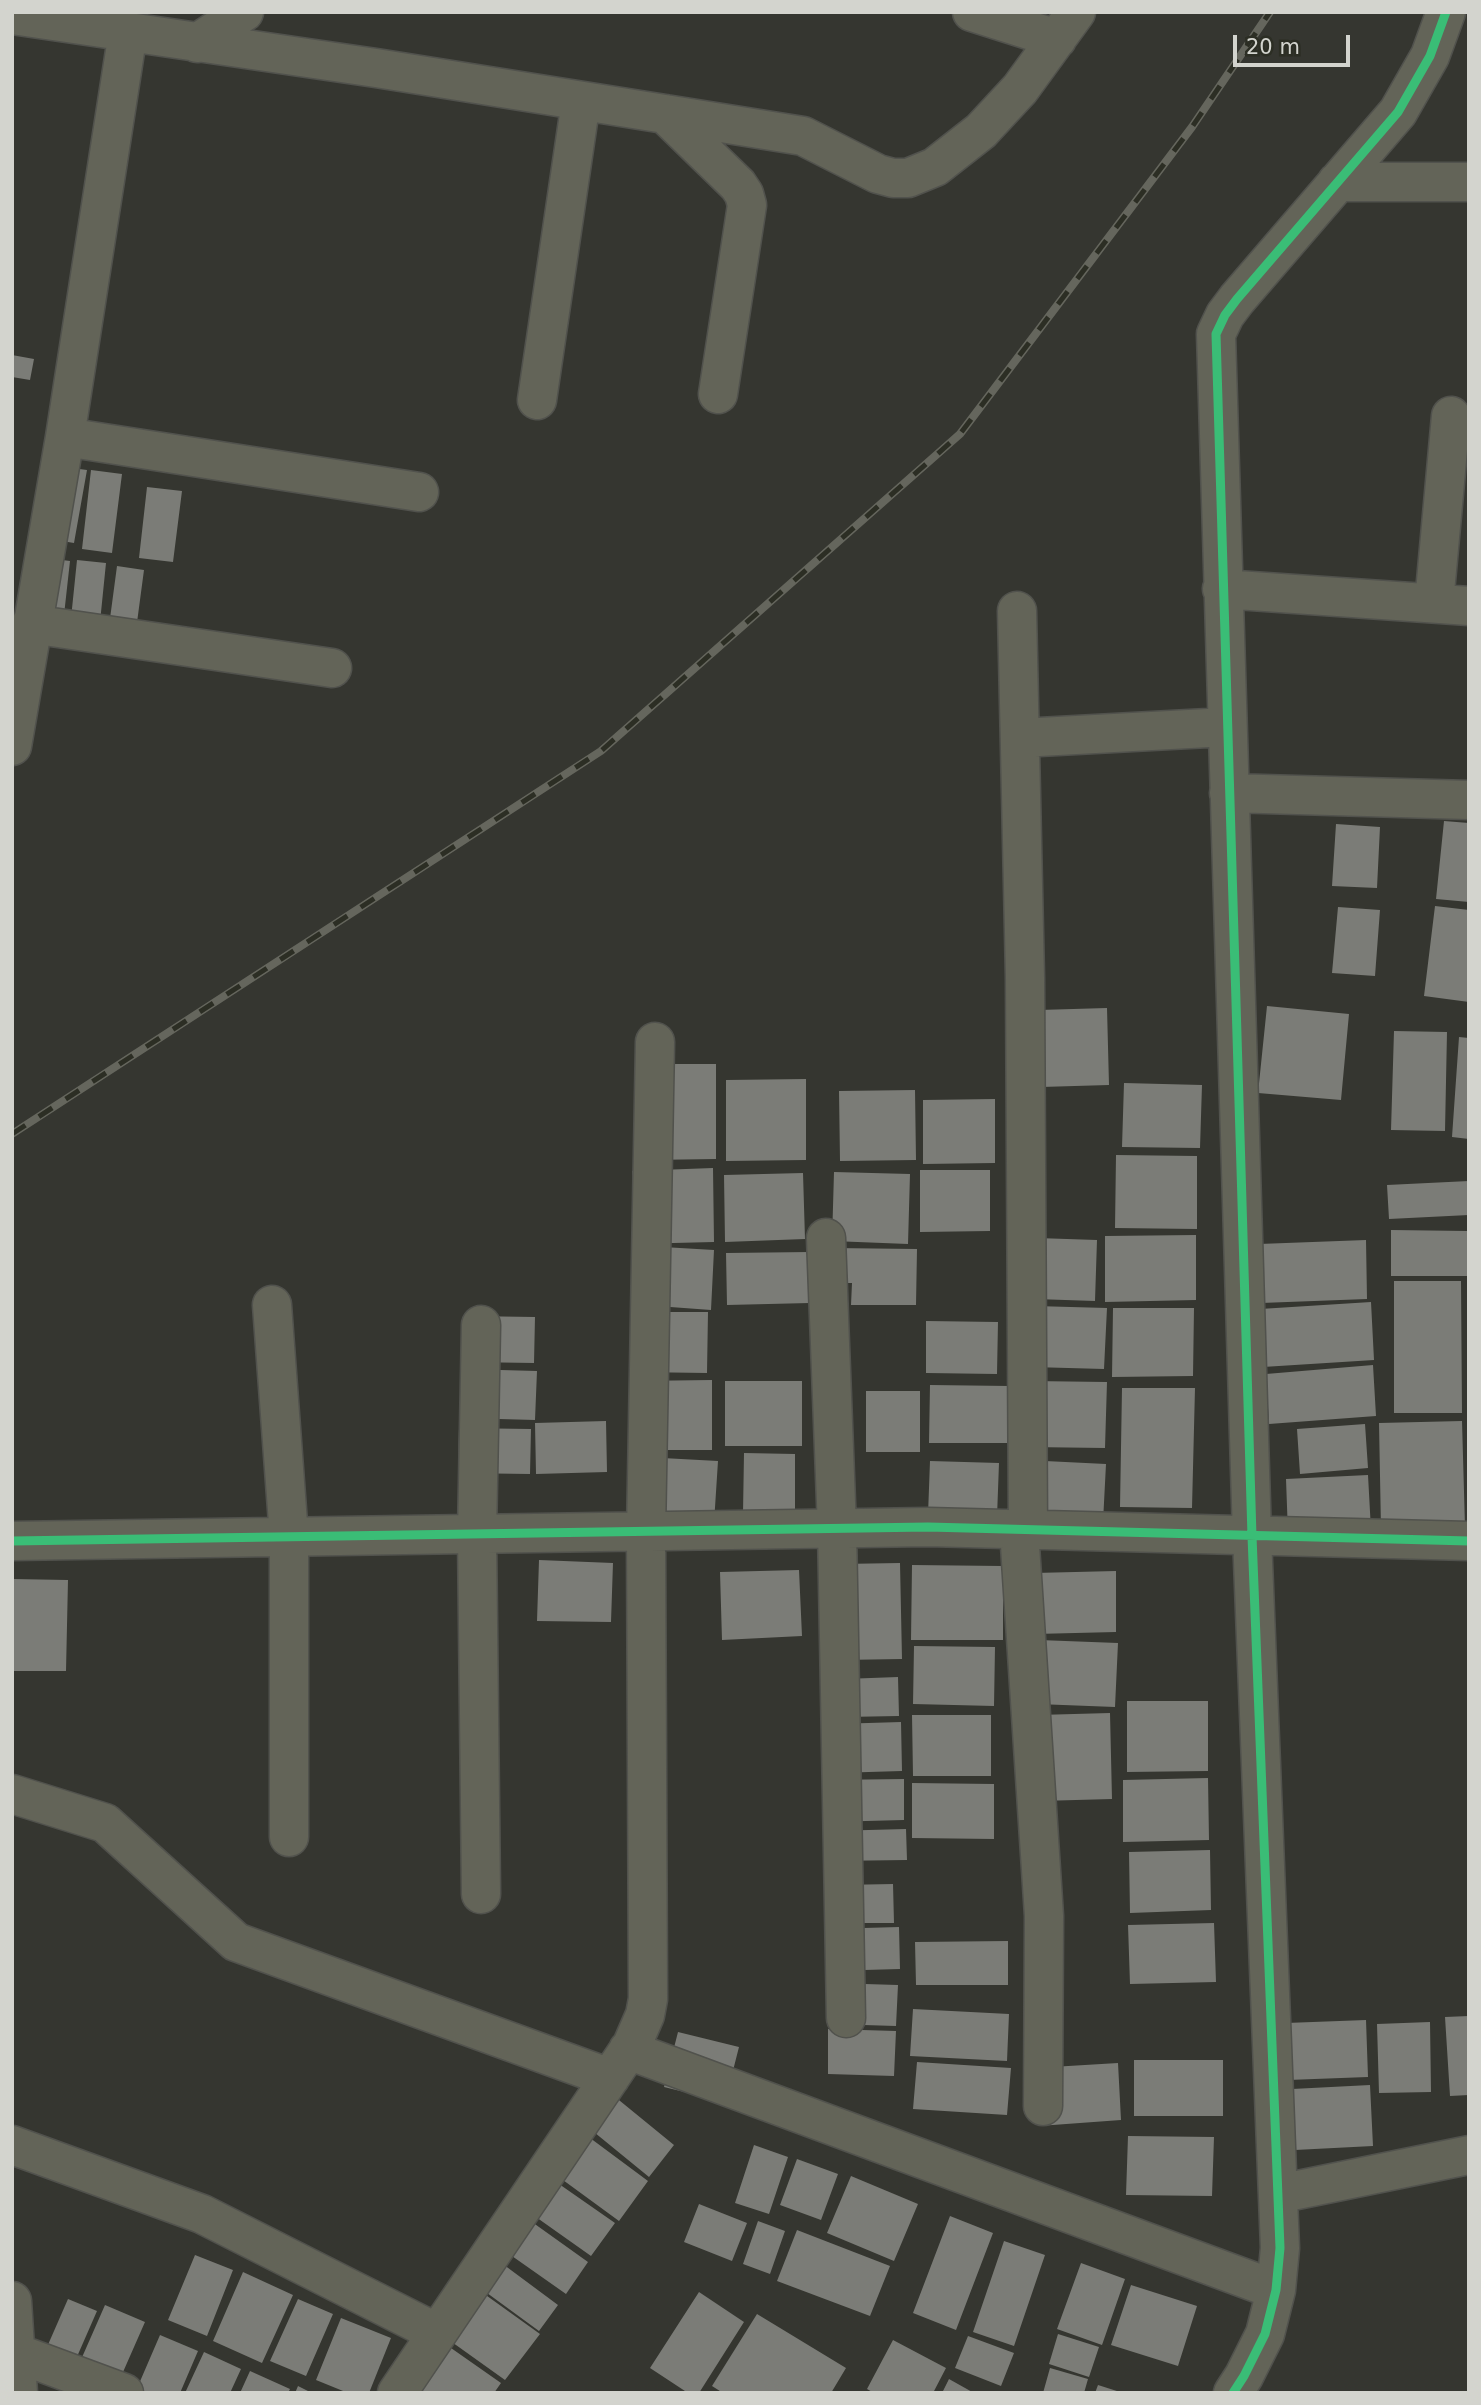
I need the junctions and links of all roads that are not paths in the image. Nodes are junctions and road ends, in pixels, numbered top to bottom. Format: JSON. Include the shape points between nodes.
{"nodes":[{"id":1,"x":244,"y":12,"type":"edge"},
{"id":2,"x":972,"y":12,"type":"edge"},
{"id":3,"x":1446,"y":12,"type":"edge"},
{"id":4,"x":12,"y":15,"type":"edge"},
{"id":5,"x":1067,"y":26,"type":"edge"},
{"id":6,"x":128,"y":32,"type":"junction"},
{"id":7,"x":197,"y":43,"type":"junction"},
{"id":8,"x":581,"y":101,"type":"junction"},
{"id":9,"x":664,"y":114,"type":"junction"},
{"id":10,"x":1338,"y":182,"type":"junction"},
{"id":11,"x":1469,"y":182,"type":"edge"},
{"id":12,"x":718,"y":394,"type":"dead end"},
{"id":13,"x":537,"y":400,"type":"dead end"},
{"id":14,"x":1451,"y":416,"type":"dead end"},
{"id":15,"x":65,"y":437,"type":"junction"},
{"id":16,"x":419,"y":492,"type":"dead end"},
{"id":17,"x":1222,"y":589,"type":"junction"},
{"id":18,"x":1451,"y":605,"type":"edge"},
{"id":19,"x":1017,"y":611,"type":"dead end"},
{"id":20,"x":31,"y":624,"type":"junction"},
{"id":21,"x":332,"y":668,"type":"dead end"},
{"id":22,"x":1227,"y":727,"type":"junction"},
{"id":23,"x":1020,"y":738,"type":"junction"},
{"id":24,"x":12,"y":746,"type":"edge"},
{"id":25,"x":1229,"y":793,"type":"junction"},
{"id":26,"x":1469,"y":800,"type":"edge"},
{"id":27,"x":655,"y":1042,"type":"dead end"},
{"id":28,"x":826,"y":1238,"type":"dead end"},
{"id":29,"x":272,"y":1305,"type":"dead end"},
{"id":30,"x":481,"y":1325,"type":"dead end"},
{"id":31,"x":837,"y":1529,"type":"junction"},
{"id":32,"x":1023,"y":1530,"type":"junction"},
{"id":33,"x":646,"y":1532,"type":"junction"},
{"id":34,"x":477,"y":1534,"type":"junction"},
{"id":35,"x":1252,"y":1536,"type":"junction"},
{"id":36,"x":289,"y":1537,"type":"junction"},
{"id":37,"x":12,"y":1541,"type":"edge"},
{"id":38,"x":1469,"y":1541,"type":"edge"},
{"id":39,"x":12,"y":1794,"type":"edge"},
{"id":40,"x":289,"y":1837,"type":"dead end"},
{"id":41,"x":481,"y":1894,"type":"dead end"},
{"id":42,"x":846,"y":2018,"type":"dead end"},
{"id":43,"x":619,"y":2064,"type":"junction"},
{"id":44,"x":1043,"y":2106,"type":"dead end"},
{"id":45,"x":12,"y":2145,"type":"edge"},
{"id":46,"x":1469,"y":2155,"type":"edge"},
{"id":47,"x":1278,"y":2194,"type":"junction"},
{"id":48,"x":1276,"y":2290,"type":"junction"},
{"id":49,"x":12,"y":2301,"type":"edge"},
{"id":50,"x":437,"y":2333,"type":"junction"},
{"id":51,"x":16,"y":2353,"type":"junction"},
{"id":52,"x":18,"y":2393,"type":"edge"},
{"id":53,"x":124,"y":2393,"type":"edge"},
{"id":54,"x":397,"y":2393,"type":"edge"},
{"id":55,"x":1233,"y":2393,"type":"edge"}],
"edges":[{"from":1,"to":7,"type":"street"},
{"from":2,"to":5,"type":"street"},
{"from":3,"to":10,"type":"street","via":[[1430,56],[1398,112]]},
{"from":4,"to":6,"type":"street"},
{"from":5,"to":9,"type":"street","via":[[1020,89],[981,131],[935,167],[908,178],[878,174],[803,136]]},
{"from":6,"to":7,"type":"street"},
{"from":6,"to":15,"type":"street"},
{"from":7,"to":8,"type":"street"},
{"from":8,"to":9,"type":"street"},
{"from":8,"to":13,"type":"street"},
{"from":9,"to":12,"type":"street","via":[[738,185],[747,205]]},
{"from":10,"to":11,"type":"street"},
{"from":10,"to":17,"type":"street","via":[[1237,299],[1216,334]]},
{"from":14,"to":18,"type":"street"},
{"from":15,"to":16,"type":"street"},
{"from":15,"to":20,"type":"street"},
{"from":17,"to":18,"type":"street"},
{"from":17,"to":22,"type":"street"},
{"from":19,"to":23,"type":"street"},
{"from":20,"to":21,"type":"street"},
{"from":20,"to":24,"type":"street"},
{"from":22,"to":23,"type":"street"},
{"from":22,"to":25,"type":"street"},
{"from":23,"to":32,"type":"street","via":[[1026,978]]},
{"from":25,"to":26,"type":"street"},
{"from":25,"to":35,"type":"street"},
{"from":27,"to":33,"type":"street"},
{"from":28,"to":31,"type":"street"},
{"from":29,"to":36,"type":"street"},
{"from":30,"to":34,"type":"street"},
{"from":31,"to":32,"type":"street"},
{"from":31,"to":33,"type":"street"},
{"from":31,"to":42,"type":"street"},
{"from":32,"to":35,"type":"street"},
{"from":32,"to":44,"type":"street","via":[[1044,1916]]},
{"from":33,"to":34,"type":"street"},
{"from":33,"to":43,"type":"street","via":[[648,1999],[640,2030]]},
{"from":34,"to":36,"type":"street"},
{"from":34,"to":41,"type":"street"},
{"from":35,"to":38,"type":"street"},
{"from":35,"to":47,"type":"street"},
{"from":36,"to":37,"type":"street"},
{"from":36,"to":40,"type":"street"},
{"from":39,"to":43,"type":"street","via":[[106,1823],[236,1942]]},
{"from":43,"to":48,"type":"street"},
{"from":43,"to":50,"type":"street"},
{"from":45,"to":50,"type":"street","via":[[202,2214]]},
{"from":46,"to":47,"type":"street"},
{"from":47,"to":48,"type":"street"},
{"from":48,"to":55,"type":"street","via":[[1265,2334]]},
{"from":49,"to":51,"type":"street"},
{"from":50,"to":54,"type":"street"},
{"from":51,"to":52,"type":"street"},
{"from":51,"to":53,"type":"street"}]}
